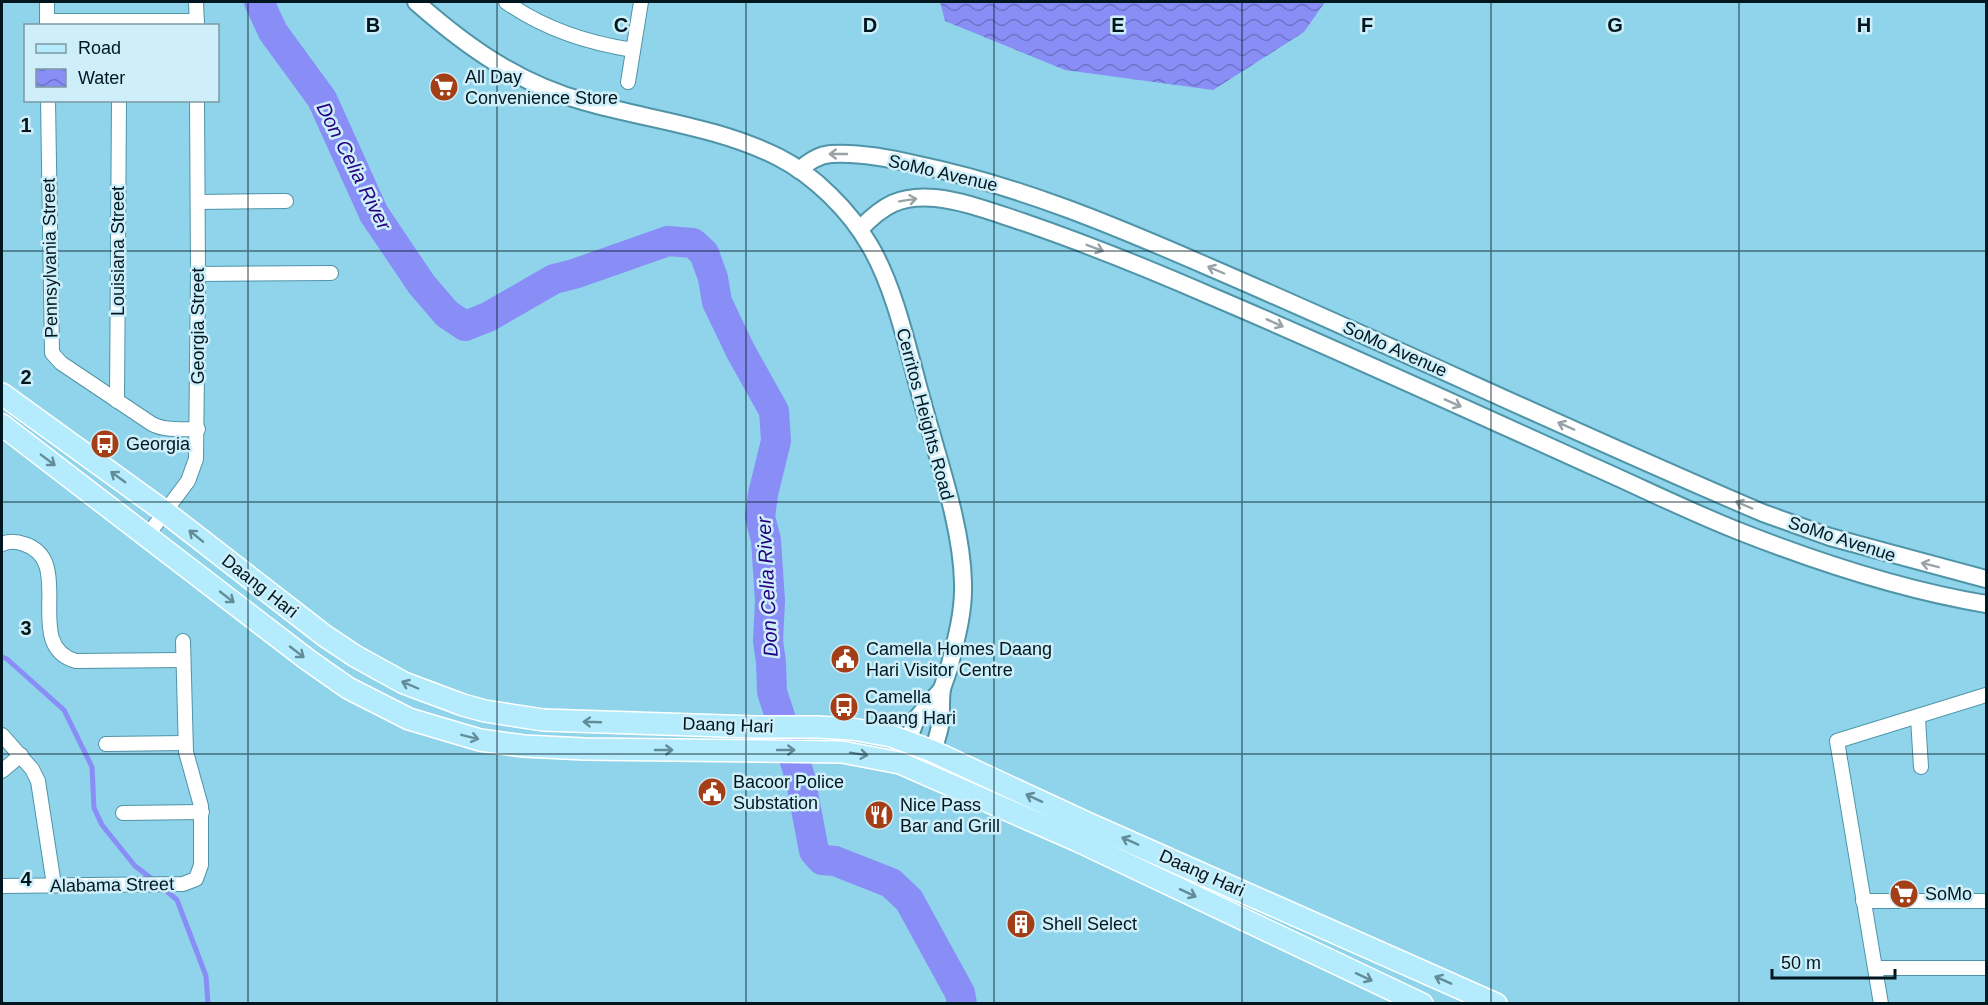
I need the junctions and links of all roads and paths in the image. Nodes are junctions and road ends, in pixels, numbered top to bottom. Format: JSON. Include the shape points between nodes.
{"nodes":[{"id":1,"x":47,"y":2,"type":"edge"},
{"id":2,"x":196,"y":2,"type":"edge"},
{"id":3,"x":416,"y":2,"type":"edge"},
{"id":4,"x":506,"y":2,"type":"edge"},
{"id":5,"x":641,"y":2,"type":"edge"},
{"id":6,"x":47,"y":23,"type":"edge"},
{"id":7,"x":120,"y":23,"type":"edge"},
{"id":8,"x":196,"y":23,"type":"edge"},
{"id":9,"x":633,"y":50,"type":"junction"},
{"id":10,"x":628,"y":82,"type":"dead end"},
{"id":11,"x":48,"y":102,"type":"edge"},
{"id":12,"x":119,"y":102,"type":"edge"},
{"id":13,"x":197,"y":102,"type":"edge"},
{"id":14,"x":799,"y":170,"type":"junction"},
{"id":15,"x":286,"y":201,"type":"dead end"},
{"id":16,"x":198,"y":202,"type":"junction"},
{"id":17,"x":860,"y":229,"type":"junction"},
{"id":18,"x":332,"y":273,"type":"dead end"},
{"id":19,"x":198,"y":274,"type":"junction"},
{"id":20,"x":2,"y":394,"type":"edge"},
{"id":21,"x":117,"y":401,"type":"junction"},
{"id":22,"x":2,"y":425,"type":"edge"},
{"id":23,"x":198,"y":429,"type":"junction"},
{"id":24,"x":165,"y":512,"type":"junction"},
{"id":25,"x":147,"y":536,"type":"junction"},
{"id":26,"x":2,"y":544,"type":"edge"},
{"id":27,"x":1986,"y":579,"type":"edge"},
{"id":28,"x":1986,"y":604,"type":"edge"},
{"id":29,"x":183,"y":641,"type":"dead end"},
{"id":30,"x":182,"y":660,"type":"junction"},
{"id":31,"x":942,"y":689,"type":"junction"},
{"id":32,"x":1986,"y":695,"type":"edge"},
{"id":33,"x":1918,"y":717,"type":"junction"},
{"id":34,"x":2,"y":735,"type":"edge"},
{"id":35,"x":907,"y":741,"type":"junction"},
{"id":36,"x":185,"y":743,"type":"junction"},
{"id":37,"x":106,"y":744,"type":"dead end"},
{"id":38,"x":932,"y":751,"type":"junction"},
{"id":39,"x":21,"y":755,"type":"junction"},
{"id":40,"x":900,"y":763,"type":"junction"},
{"id":41,"x":1921,"y":766,"type":"dead end"},
{"id":42,"x":2,"y":771,"type":"edge"},
{"id":43,"x":925,"y":773,"type":"junction"},
{"id":44,"x":202,"y":812,"type":"junction"},
{"id":45,"x":123,"y":813,"type":"dead end"},
{"id":46,"x":1083,"y":832,"type":"junction"},
{"id":47,"x":54,"y":885,"type":"junction"},
{"id":48,"x":2,"y":886,"type":"edge"},
{"id":49,"x":1863,"y":901,"type":"junction"},
{"id":50,"x":1986,"y":901,"type":"edge"},
{"id":51,"x":1281,"y":908,"type":"junction"},
{"id":52,"x":1268,"y":932,"type":"junction"},
{"id":53,"x":1876,"y":968,"type":"junction"},
{"id":54,"x":1986,"y":968,"type":"edge"},
{"id":55,"x":1422,"y":1004,"type":"edge"},
{"id":56,"x":1496,"y":1004,"type":"edge"},
{"id":57,"x":1881,"y":1004,"type":"edge"}],
"edges":[{"from":1,"to":6,"type":"street"},
{"from":2,"to":8,"type":"street"},
{"from":3,"to":14,"type":"street","name":"Cerritos Heights Road","via":[[480,54],[549,89],[585,102],[712,132],[778,157]]},
{"from":4,"to":9,"type":"street","via":[[557,30],[597,44]]},
{"from":5,"to":9,"type":"street"},
{"from":6,"to":7,"type":"street"},
{"from":7,"to":8,"type":"street"},
{"from":9,"to":10,"type":"street"},
{"from":11,"to":21,"type":"street","name":"Pennsylvania Street","via":[[52,353]]},
{"from":12,"to":21,"type":"street","name":"Louisiana Street"},
{"from":13,"to":16,"type":"street","name":"Georgia Street"},
{"from":14,"to":17,"type":"street","name":"Cerritos Heights Road","via":[[844,208]]},
{"from":27,"to":14,"type":"street","name":"SoMo Avenue","one_way":true,"via":[[1830,537],[1763,513],[1267,292],[1055,204],[969,176],[882,158],[824,155]]},
{"from":15,"to":16,"type":"street"},
{"from":16,"to":19,"type":"street","name":"Georgia Street"},
{"from":17,"to":28,"type":"street","name":"SoMo Avenue","one_way":true,"via":[[883,207],[911,199],[948,200],[990,211],[1110,254],[1225,302],[1739,531],[1864,575]]},
{"from":17,"to":31,"type":"street","name":"Cerritos Heights Road","via":[[888,285],[897,313],[957,532],[962,607]]},
{"from":18,"to":19,"type":"street"},
{"from":19,"to":23,"type":"street","name":"Georgia Street"},
{"from":24,"to":20,"type":"main road","name":"Daang Hari","one_way":true},
{"from":21,"to":23,"type":"street","name":"Pennsylvania Street","via":[[160,428]]},
{"from":22,"to":25,"type":"main road","name":"Daang Hari","one_way":true},
{"from":23,"to":24,"type":"street","name":"Georgia Street","via":[[194,468]]},
{"from":24,"to":25,"type":"street","name":"Georgia Street"},
{"from":35,"to":24,"type":"main road","name":"Daang Hari","one_way":true,"via":[[874,732],[817,727],[543,720],[502,715],[432,694],[355,657]]},
{"from":25,"to":40,"type":"main road","name":"Daang Hari","one_way":true,"via":[[348,688],[418,722],[480,740],[524,746],[817,750]]},
{"from":26,"to":30,"type":"street","via":[[16,541],[29,545],[40,555],[50,582],[51,638],[67,658]]},
{"from":29,"to":30,"type":"street","name":"Alabama Street"},
{"from":30,"to":36,"type":"street","name":"Alabama Street"},
{"from":31,"to":35,"type":"street","name":"Cerritos Heights Road","via":[[916,719]]},
{"from":31,"to":38,"type":"street","name":"Cerritos Heights Road","via":[[940,727]]},
{"from":32,"to":33,"type":"street"},
{"from":33,"to":41,"type":"street"},
{"from":33,"to":49,"type":"street","via":[[1837,741]]},
{"from":34,"to":39,"type":"street"},
{"from":35,"to":38,"type":"main road","name":"Daang Hari"},
{"from":35,"to":40,"type":"street","name":"Cerritos Heights Road"},
{"from":36,"to":37,"type":"street"},
{"from":36,"to":44,"type":"street","name":"Alabama Street"},
{"from":38,"to":43,"type":"street","name":"Cerritos Heights Road"},
{"from":46,"to":38,"type":"main road","name":"Daang Hari","one_way":true},
{"from":39,"to":42,"type":"street"},
{"from":39,"to":47,"type":"street","via":[[38,781]]},
{"from":40,"to":43,"type":"main road","name":"Daang Hari"},
{"from":43,"to":46,"type":"main road","name":"Daang Hari"},
{"from":44,"to":45,"type":"street"},
{"from":44,"to":47,"type":"street","name":"Alabama Street","via":[[200,872],[196,879],[183,884]]},
{"from":51,"to":46,"type":"main road","name":"Daang Hari","one_way":true},
{"from":46,"to":52,"type":"main road","name":"Daang Hari","one_way":true},
{"from":47,"to":48,"type":"street","name":"Alabama Street"},
{"from":49,"to":50,"type":"street"},
{"from":49,"to":53,"type":"street"},
{"from":51,"to":52,"type":"main road"},
{"from":56,"to":51,"type":"main road","name":"Daang Hari","one_way":true},
{"from":52,"to":55,"type":"main road","name":"Daang Hari","one_way":true},
{"from":53,"to":54,"type":"street"},
{"from":53,"to":57,"type":"street"}]}
